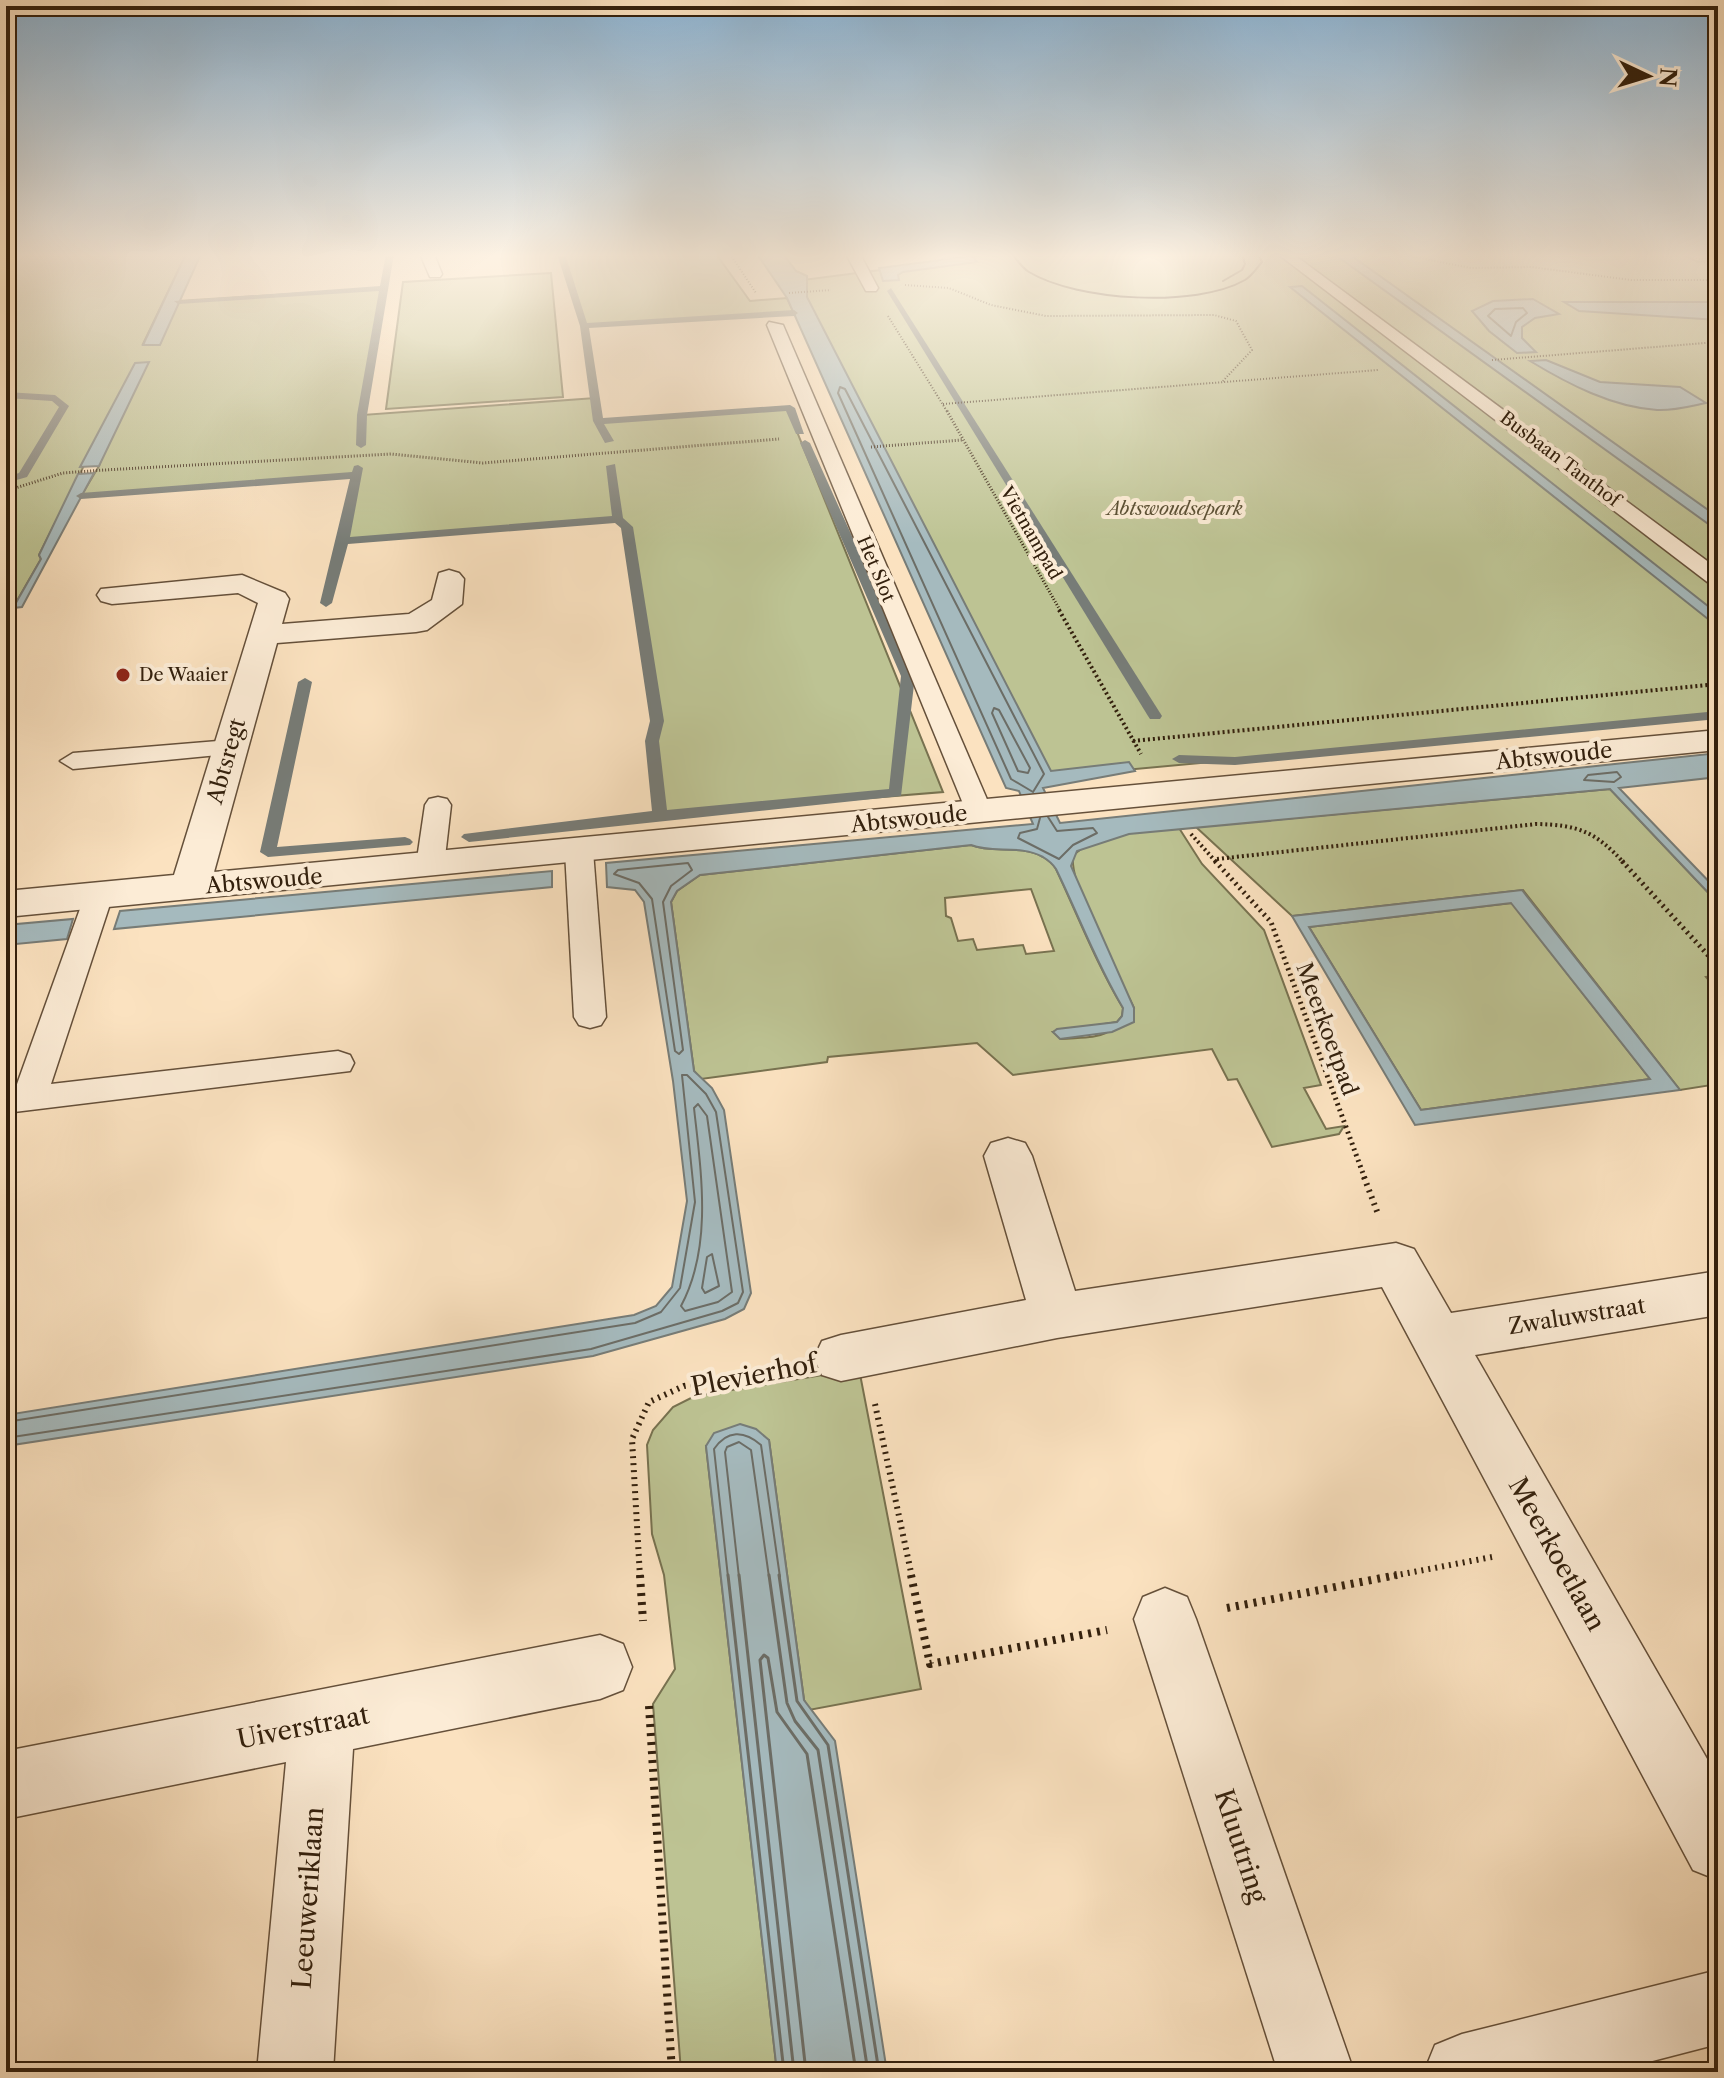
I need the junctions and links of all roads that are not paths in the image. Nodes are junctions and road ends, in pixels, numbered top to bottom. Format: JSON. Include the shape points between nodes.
{"nodes":[{"id":1,"x":786,"y":351,"type":"edge"},
{"id":2,"x":1414,"y":351,"type":"edge"},
{"id":3,"x":449,"y":579,"type":"dead end"},
{"id":4,"x":1718,"y":579,"type":"edge"},
{"id":5,"x":112,"y":595,"type":"dead end"},
{"id":6,"x":263,"y":635,"type":"junction"},
{"id":7,"x":1718,"y":740,"type":"edge"},
{"id":8,"x":230,"y":748,"type":"junction"},
{"id":9,"x":73,"y":761,"type":"dead end"},
{"id":10,"x":438,"y":805,"type":"dead end"},
{"id":11,"x":996,"y":810,"type":"junction"},
{"id":12,"x":579,"y":851,"type":"junction"},
{"id":13,"x":430,"y":866,"type":"junction"},
{"id":14,"x":190,"y":887,"type":"junction"},
{"id":15,"x":99,"y":895,"type":"junction"},
{"id":16,"x":6,"y":904,"type":"edge"},
{"id":17,"x":590,"y":1017,"type":"dead end"},
{"id":18,"x":338,"y":1063,"type":"dead end"},
{"id":19,"x":17,"y":1100,"type":"edge"},
{"id":20,"x":1008,"y":1156,"type":"dead end"},
{"id":21,"x":1396,"y":1264,"type":"joint"},
{"id":22,"x":1718,"y":1293,"type":"edge"},
{"id":23,"x":1057,"y":1316,"type":"junction"},
{"id":24,"x":1437,"y":1338,"type":"junction"},
{"id":25,"x":841,"y":1358,"type":"road end"},
{"id":26,"x":1165,"y":1619,"type":"dead end"},
{"id":27,"x":624,"y":1679,"type":"road end"},
{"id":28,"x":322,"y":1724,"type":"junction"},
{"id":29,"x":6,"y":1785,"type":"edge"},
{"id":30,"x":1718,"y":1845,"type":"edge"},
{"id":31,"x":1718,"y":2007,"type":"edge"},
{"id":32,"x":295,"y":2072,"type":"edge"},
{"id":33,"x":1316,"y":2072,"type":"edge"},
{"id":34,"x":1462,"y":2072,"type":"edge"}],
"edges":[{"from":1,"to":11,"type":"lane","name":"Het Slot","via":[[820,436]]},
{"from":2,"to":4,"type":"lane","name":"Busbaan Tanthof"},
{"from":3,"to":6,"type":"street","via":[[447,604],[416,623]]},
{"from":5,"to":6,"type":"street","name":"Abtsregt","via":[[242,584],[274,599]]},
{"from":6,"to":8,"type":"street","name":"Abtsregt"},
{"from":7,"to":11,"type":"street","name":"Abtswoude"},
{"from":8,"to":9,"type":"lane"},
{"from":8,"to":14,"type":"street","name":"Abtsregt"},
{"from":10,"to":13,"type":"lane"},
{"from":11,"to":12,"type":"street","name":"Abtswoude"},
{"from":12,"to":13,"type":"street","name":"Abtswoude"},
{"from":12,"to":17,"type":"lane"},
{"from":13,"to":14,"type":"street","name":"Abtswoude"},
{"from":14,"to":15,"type":"street","name":"Abtswoude"},
{"from":15,"to":16,"type":"street","name":"Abtswoude"},
{"from":15,"to":19,"type":"lane"},
{"from":18,"to":19,"type":"lane"},
{"from":20,"to":23,"type":"street"},
{"from":21,"to":23,"type":"street","name":"Plevierhof"},
{"from":21,"to":24,"type":"street","name":"Meerkoetlaan"},
{"from":22,"to":24,"type":"street","name":"Zwaluwstraat"},
{"from":23,"to":25,"type":"street","name":"Plevierhof"},
{"from":24,"to":30,"type":"street","name":"Meerkoetlaan"},
{"from":26,"to":33,"type":"street","name":"Kluutring"},
{"from":27,"to":28,"type":"street","name":"Uiverstraat"},
{"from":28,"to":29,"type":"street","name":"Uiverstraat"},
{"from":28,"to":32,"type":"street","name":"Leeuweriklaan"},
{"from":31,"to":34,"type":"street"}]}
